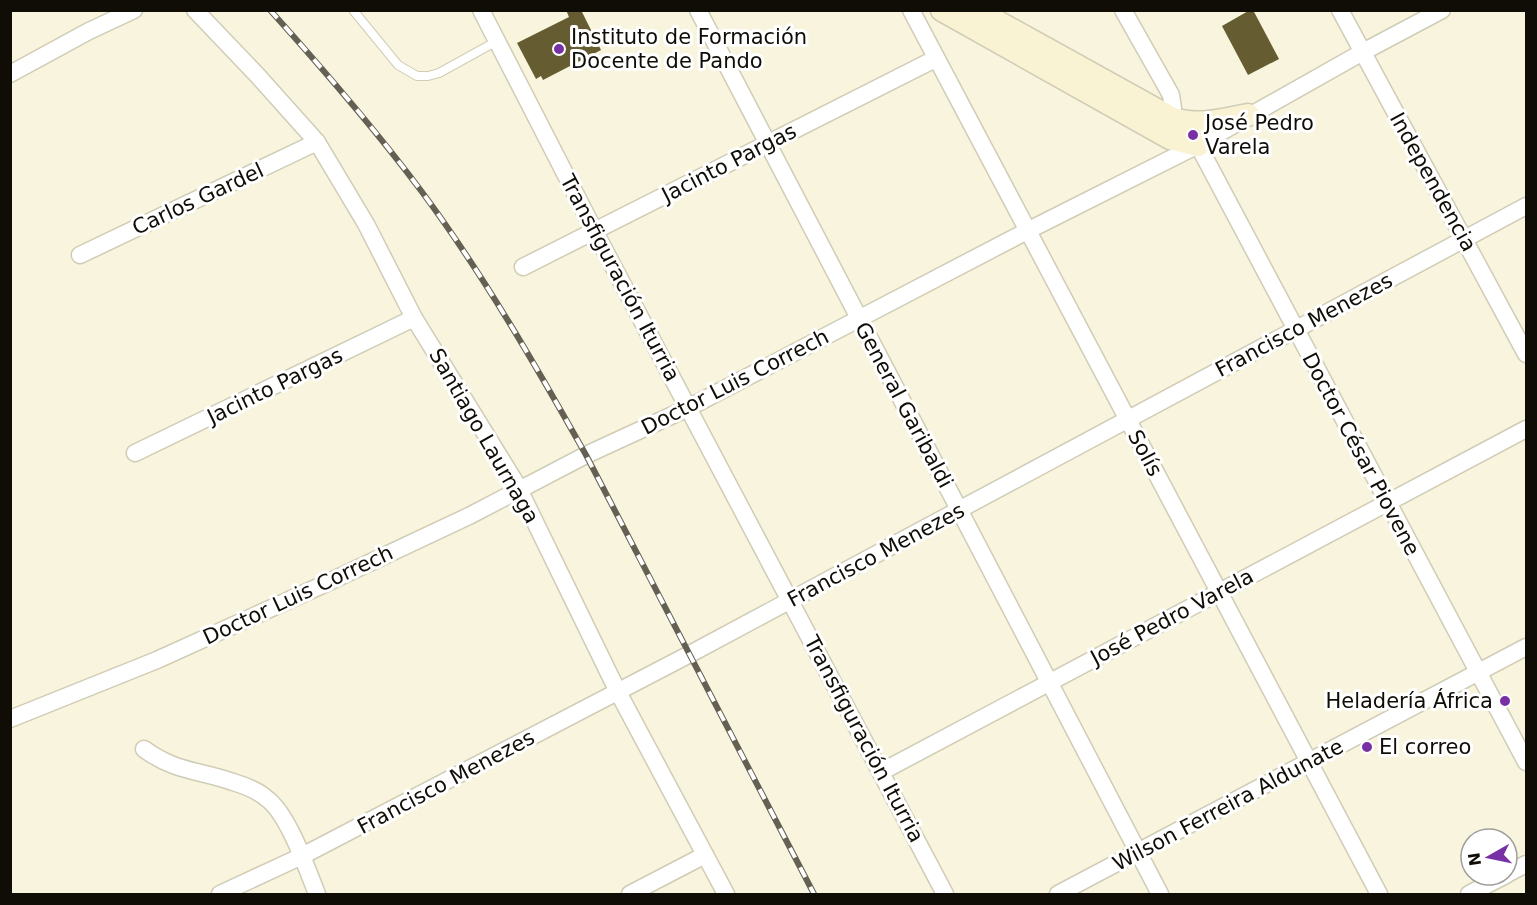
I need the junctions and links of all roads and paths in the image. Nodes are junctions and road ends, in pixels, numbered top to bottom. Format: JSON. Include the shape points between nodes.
{"nodes":[{"id":1,"x":134,"y":10,"type":"edge"},
{"id":2,"x":195,"y":10,"type":"edge"},
{"id":3,"x":353,"y":10,"type":"edge"},
{"id":4,"x":481,"y":10,"type":"edge"},
{"id":5,"x":698,"y":10,"type":"edge"},
{"id":6,"x":911,"y":10,"type":"edge"},
{"id":7,"x":942,"y":10,"type":"edge"},
{"id":8,"x":976,"y":10,"type":"edge"},
{"id":9,"x":1123,"y":10,"type":"edge"},
{"id":10,"x":1340,"y":10,"type":"edge"},
{"id":11,"x":1442,"y":10,"type":"edge"},
{"id":12,"x":497,"y":41,"type":"junction"},
{"id":13,"x":1361,"y":53,"type":"junction"},
{"id":14,"x":935,"y":59,"type":"junction"},
{"id":15,"x":10,"y":74,"type":"edge"},
{"id":16,"x":1248,"y":115,"type":"junction"},
{"id":17,"x":1205,"y":123,"type":"junction"},
{"id":18,"x":1171,"y":128,"type":"junction"},
{"id":19,"x":317,"y":142,"type":"junction"},
{"id":20,"x":767,"y":144,"type":"junction"},
{"id":21,"x":1197,"y":146,"type":"junction"},
{"id":22,"x":1527,"y":206,"type":"edge"},
{"id":23,"x":594,"y":230,"type":"junction"},
{"id":24,"x":1027,"y":231,"type":"junction"},
{"id":25,"x":1465,"y":238,"type":"junction"},
{"id":26,"x":80,"y":255,"type":"dead end"},
{"id":27,"x":523,"y":267,"type":"dead end"},
{"id":28,"x":414,"y":318,"type":"junction"},
{"id":29,"x":858,"y":319,"type":"junction"},
{"id":30,"x":1295,"y":331,"type":"junction"},
{"id":31,"x":1527,"y":354,"type":"edge"},
{"id":32,"x":688,"y":408,"type":"junction"},
{"id":33,"x":1128,"y":420,"type":"junction"},
{"id":34,"x":1527,"y":429,"type":"edge"},
{"id":35,"x":135,"y":453,"type":"dead end"},
{"id":36,"x":519,"y":490,"type":"junction"},
{"id":37,"x":1388,"y":503,"type":"junction"},
{"id":38,"x":960,"y":511,"type":"junction"},
{"id":39,"x":1218,"y":591,"type":"junction"},
{"id":40,"x":791,"y":601,"type":"junction"},
{"id":41,"x":1527,"y":647,"type":"edge"},
{"id":42,"x":1478,"y":673,"type":"junction"},
{"id":43,"x":1051,"y":682,"type":"junction"},
{"id":44,"x":618,"y":692,"type":"junction"},
{"id":45,"x":10,"y":719,"type":"edge"},
{"id":46,"x":144,"y":749,"type":"dead end"},
{"id":47,"x":1308,"y":762,"type":"junction"},
{"id":48,"x":1527,"y":762,"type":"edge"},
{"id":49,"x":881,"y":772,"type":"junction"},
{"id":50,"x":1138,"y":853,"type":"junction"},
{"id":51,"x":705,"y":855,"type":"junction"},
{"id":52,"x":302,"y":856,"type":"junction"},
{"id":53,"x":1483,"y":887,"type":"edge"},
{"id":54,"x":220,"y":894,"type":"edge"},
{"id":55,"x":317,"y":894,"type":"edge"},
{"id":56,"x":630,"y":894,"type":"edge"},
{"id":57,"x":726,"y":894,"type":"edge"},
{"id":58,"x":945,"y":894,"type":"edge"},
{"id":59,"x":1058,"y":894,"type":"edge"},
{"id":60,"x":1160,"y":894,"type":"edge"},
{"id":61,"x":1379,"y":894,"type":"edge"},
{"id":62,"x":1469,"y":894,"type":"edge"}],
"edges":[{"from":1,"to":15,"type":"street"},
{"from":2,"to":19,"type":"street","name":"Santiago Laurnaga"},
{"from":3,"to":12,"type":"lane","via":[[398,65],[417,76],[439,73]]},
{"from":4,"to":12,"type":"street","name":"Transfiguración Iturria"},
{"from":5,"to":20,"type":"street","name":"General Garibaldi"},
{"from":6,"to":14,"type":"street","name":"Solís"},
{"from":7,"to":18,"type":"street"},
{"from":8,"to":18,"type":"street"},
{"from":9,"to":18,"type":"street","via":[[1171,95]]},
{"from":10,"to":13,"type":"street","name":"Independencia"},
{"from":11,"to":13,"type":"street","name":"Doctor Luis Correch"},
{"from":12,"to":23,"type":"street","name":"Transfiguración Iturria"},
{"from":13,"to":16,"type":"street","name":"Doctor Luis Correch"},
{"from":13,"to":25,"type":"street","name":"Independencia"},
{"from":14,"to":20,"type":"street","name":"Jacinto Pargas"},
{"from":14,"to":24,"type":"street","name":"Solís"},
{"from":16,"to":17,"type":"street"},
{"from":16,"to":21,"type":"street","name":"Doctor Luis Correch"},
{"from":17,"to":18,"type":"street"},
{"from":17,"to":21,"type":"street"},
{"from":18,"to":21,"type":"street"},
{"from":19,"to":26,"type":"street","name":"Carlos Gardel"},
{"from":19,"to":28,"type":"street","name":"Santiago Laurnaga","via":[[366,224]]},
{"from":20,"to":23,"type":"street","name":"Jacinto Pargas"},
{"from":20,"to":29,"type":"street","name":"General Garibaldi"},
{"from":21,"to":24,"type":"street","name":"Doctor Luis Correch"},
{"from":21,"to":30,"type":"street","name":"Doctor César Piovene"},
{"from":22,"to":25,"type":"street","name":"Francisco Menezes"},
{"from":23,"to":27,"type":"street","name":"Jacinto Pargas"},
{"from":23,"to":32,"type":"street","name":"Transfiguración Iturria"},
{"from":24,"to":29,"type":"street","name":"Doctor Luis Correch"},
{"from":24,"to":33,"type":"street","name":"Solís"},
{"from":25,"to":30,"type":"street","name":"Francisco Menezes"},
{"from":25,"to":31,"type":"street","name":"Independencia"},
{"from":28,"to":35,"type":"street","name":"Jacinto Pargas"},
{"from":28,"to":36,"type":"street","name":"Santiago Laurnaga"},
{"from":29,"to":32,"type":"street","name":"Doctor Luis Correch"},
{"from":29,"to":38,"type":"street","name":"General Garibaldi"},
{"from":30,"to":33,"type":"street","name":"Francisco Menezes"},
{"from":30,"to":37,"type":"street","name":"Doctor César Piovene"},
{"from":32,"to":36,"type":"street","name":"Doctor Luis Correch"},
{"from":32,"to":40,"type":"street","name":"Transfiguración Iturria"},
{"from":33,"to":38,"type":"street","name":"Francisco Menezes"},
{"from":33,"to":39,"type":"street","name":"Solís"},
{"from":34,"to":37,"type":"street","name":"José Pedro Varela"},
{"from":36,"to":44,"type":"street","name":"Santiago Laurnaga"},
{"from":36,"to":45,"type":"street","name":"Doctor Luis Correch","via":[[157,660]]},
{"from":37,"to":39,"type":"street","name":"José Pedro Varela"},
{"from":37,"to":42,"type":"street","name":"Doctor César Piovene"},
{"from":38,"to":40,"type":"street","name":"Francisco Menezes"},
{"from":38,"to":43,"type":"street","name":"General Garibaldi"},
{"from":39,"to":43,"type":"street","name":"José Pedro Varela"},
{"from":39,"to":47,"type":"street","name":"Solís"},
{"from":40,"to":44,"type":"street","name":"Francisco Menezes"},
{"from":40,"to":49,"type":"street","name":"Transfiguración Iturria"},
{"from":41,"to":42,"type":"street","name":"Wilson Ferreira Aldunate"},
{"from":42,"to":47,"type":"street","name":"Wilson Ferreira Aldunate"},
{"from":42,"to":48,"type":"street","name":"Doctor César Piovene"},
{"from":43,"to":49,"type":"street","name":"José Pedro Varela"},
{"from":43,"to":50,"type":"street","name":"General Garibaldi"},
{"from":44,"to":51,"type":"street","name":"Santiago Laurnaga"},
{"from":44,"to":52,"type":"street","name":"Francisco Menezes"},
{"from":46,"to":52,"type":"street","via":[[159,760],[233,782],[267,798],[287,825]]},
{"from":47,"to":50,"type":"street","name":"Wilson Ferreira Aldunate"},
{"from":47,"to":61,"type":"street","name":"Solís"},
{"from":49,"to":58,"type":"street","name":"Transfiguración Iturria"},
{"from":50,"to":59,"type":"street","name":"Wilson Ferreira Aldunate"},
{"from":50,"to":60,"type":"street","name":"General Garibaldi"},
{"from":51,"to":56,"type":"street"},
{"from":51,"to":57,"type":"street","name":"Santiago Laurnaga"},
{"from":52,"to":54,"type":"street","name":"Francisco Menezes"},
{"from":52,"to":55,"type":"street"},
{"from":53,"to":62,"type":"street"}]}
